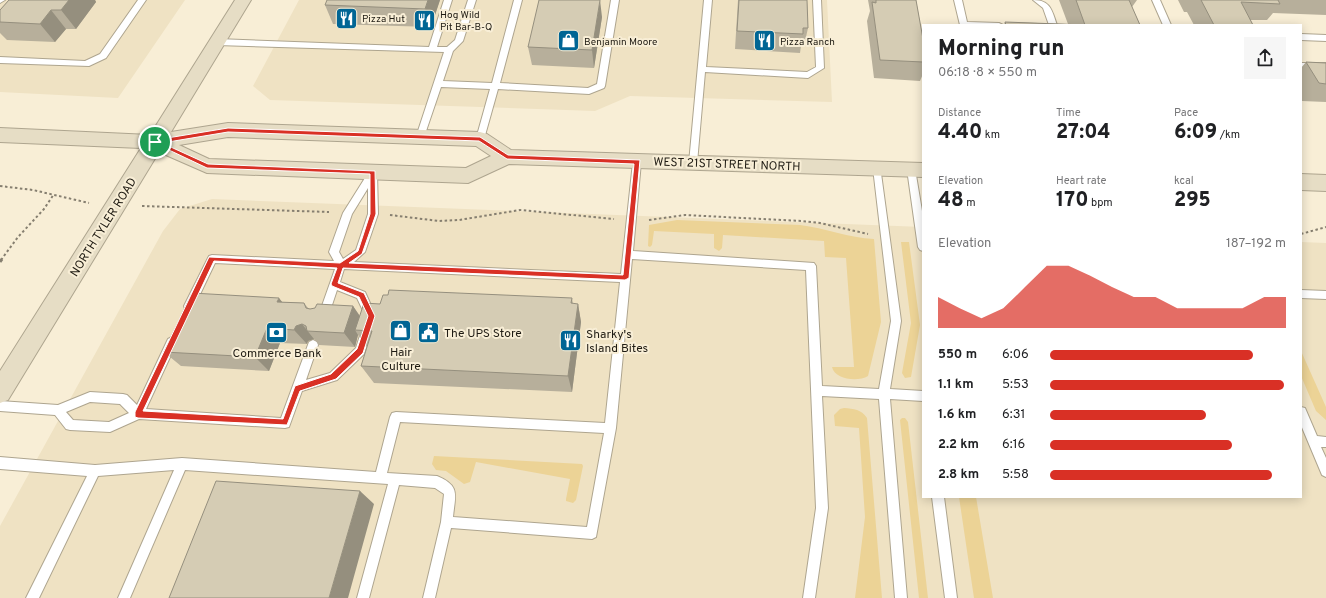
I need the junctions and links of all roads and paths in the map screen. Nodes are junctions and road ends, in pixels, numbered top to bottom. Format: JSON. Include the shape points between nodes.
{"nodes":[{"id":1,"x":142,"y":0,"type":"edge"},
{"id":2,"x":243,"y":0,"type":"edge"},
{"id":3,"x":448,"y":0,"type":"edge"},
{"id":4,"x":472,"y":0,"type":"edge"},
{"id":5,"x":518,"y":0,"type":"edge"},
{"id":6,"x":615,"y":0,"type":"edge"},
{"id":7,"x":708,"y":0,"type":"edge"},
{"id":8,"x":817,"y":0,"type":"edge"},
{"id":9,"x":958,"y":0,"type":"edge"},
{"id":10,"x":1037,"y":0,"type":"edge"},
{"id":11,"x":1156,"y":0,"type":"edge"},
{"id":12,"x":964,"y":24,"type":"edge"},
{"id":13,"x":1053,"y":24,"type":"edge"},
{"id":14,"x":1167,"y":24,"type":"edge"},
{"id":15,"x":1302,"y":37,"type":"edge"},
{"id":16,"x":1326,"y":38,"type":"edge"},
{"id":17,"x":218,"y":42,"type":"junction"},
{"id":18,"x":432,"y":49,"type":"junction"},
{"id":19,"x":449,"y":50,"type":"junction"},
{"id":20,"x":0,"y":60,"type":"edge"},
{"id":21,"x":1302,"y":66,"type":"edge"},
{"id":22,"x":1326,"y":66,"type":"edge"},
{"id":23,"x":701,"y":69,"type":"junction"},
{"id":24,"x":438,"y":84,"type":"junction"},
{"id":25,"x":495,"y":86,"type":"junction"},
{"id":26,"x":0,"y":135,"type":"edge"},
{"id":27,"x":420,"y":137,"type":"junction"},
{"id":28,"x":480,"y":139,"type":"junction"},
{"id":29,"x":155,"y":142,"type":"junction"},
{"id":30,"x":507,"y":157,"type":"junction"},
{"id":31,"x":638,"y":162,"type":"junction"},
{"id":32,"x":693,"y":163,"type":"junction"},
{"id":33,"x":877,"y":168,"type":"junction"},
{"id":34,"x":917,"y":170,"type":"edge"},
{"id":35,"x":373,"y":172,"type":"junction"},
{"id":36,"x":1302,"y":182,"type":"edge"},
{"id":37,"x":1326,"y":183,"type":"edge"},
{"id":38,"x":0,"y":186,"type":"edge"},
{"id":39,"x":54,"y":194,"type":"junction"},
{"id":40,"x":116,"y":205,"type":"junction"},
{"id":41,"x":348,"y":213,"type":"junction"},
{"id":42,"x":373,"y":214,"type":"junction"},
{"id":43,"x":632,"y":220,"type":"junction"},
{"id":44,"x":1326,"y":227,"type":"edge"},
{"id":45,"x":886,"y":234,"type":"junction"},
{"id":46,"x":922,"y":234,"type":"edge"},
{"id":47,"x":1302,"y":234,"type":"edge"},
{"id":48,"x":628,"y":255,"type":"junction"},
{"id":49,"x":0,"y":262,"type":"edge"},
{"id":50,"x":341,"y":265,"type":"junction"},
{"id":51,"x":625,"y":278,"type":"junction"},
{"id":52,"x":334,"y":284,"type":"junction"},
{"id":53,"x":1302,"y":294,"type":"edge"},
{"id":54,"x":1326,"y":296,"type":"edge"},
{"id":55,"x":185,"y":315,"type":"edge"},
{"id":56,"x":322,"y":318,"type":"edge"},
{"id":57,"x":178,"y":330,"type":"edge"},
{"id":58,"x":313,"y":345,"type":"edge"},
{"id":59,"x":297,"y":388,"type":"junction"},
{"id":60,"x":817,"y":391,"type":"junction"},
{"id":61,"x":0,"y":392,"type":"edge"},
{"id":62,"x":884,"y":394,"type":"junction"},
{"id":63,"x":922,"y":396,"type":"edge"},
{"id":64,"x":0,"y":406,"type":"edge"},
{"id":65,"x":58,"y":410,"type":"junction"},
{"id":66,"x":138,"y":414,"type":"junction"},
{"id":67,"x":1302,"y":416,"type":"edge"},
{"id":68,"x":610,"y":428,"type":"junction"},
{"id":69,"x":1313,"y":441,"type":"junction"},
{"id":70,"x":1326,"y":442,"type":"edge"},
{"id":71,"x":0,"y":463,"type":"edge"},
{"id":72,"x":182,"y":464,"type":"junction"},
{"id":73,"x":95,"y":470,"type":"junction"},
{"id":74,"x":1326,"y":471,"type":"edge"},
{"id":75,"x":380,"y":478,"type":"junction"},
{"id":76,"x":395,"y":479,"type":"junction"},
{"id":77,"x":938,"y":498,"type":"edge"},
{"id":78,"x":446,"y":522,"type":"junction"},
{"id":79,"x":32,"y":598,"type":"edge"},
{"id":80,"x":124,"y":598,"type":"edge"},
{"id":81,"x":363,"y":598,"type":"edge"},
{"id":82,"x":429,"y":598,"type":"edge"},
{"id":83,"x":809,"y":598,"type":"edge"},
{"id":84,"x":901,"y":598,"type":"edge"},
{"id":85,"x":951,"y":598,"type":"edge"}],
"edges":[{"from":1,"to":20,"type":"lane","via":[[103,56],[86,64]]},
{"from":2,"to":17,"type":"main road","name":"NORTH TYLER ROAD"},
{"from":3,"to":18,"type":"lane"},
{"from":4,"to":19,"type":"lane","via":[[458,41]]},
{"from":5,"to":25,"type":"lane"},
{"from":6,"to":25,"type":"lane","via":[[601,86],[589,91]]},
{"from":7,"to":23,"type":"lane"},
{"from":8,"to":23,"type":"lane","via":[[820,68],[808,75]]},
{"from":9,"to":12,"type":"lane"},
{"from":10,"to":13,"type":"lane","via":[[1047,8]]},
{"from":11,"to":14,"type":"lane"},
{"from":15,"to":16,"type":"lane"},
{"from":17,"to":18,"type":"lane"},
{"from":17,"to":29,"type":"main road","name":"NORTH TYLER ROAD"},
{"from":18,"to":19,"type":"lane"},
{"from":19,"to":24,"type":"lane"},
{"from":21,"to":22,"type":"lane"},
{"from":23,"to":32,"type":"lane"},
{"from":24,"to":25,"type":"lane"},
{"from":24,"to":27,"type":"lane"},
{"from":25,"to":28,"type":"lane"},
{"from":26,"to":29,"type":"main road","name":"WEST 21ST STREET NORTH"},
{"from":27,"to":28,"type":"main road","name":"WEST 21ST STREET NORTH"},
{"from":27,"to":29,"type":"main road","name":"WEST 21ST STREET NORTH","via":[[228,130]]},
{"from":28,"to":30,"type":"main road"},
{"from":29,"to":35,"type":"main road","name":"WEST 21ST STREET NORTH","via":[[207,166]]},
{"from":29,"to":40,"type":"main road","name":"NORTH TYLER ROAD"},
{"from":30,"to":31,"type":"main road","name":"WEST 21ST STREET NORTH"},
{"from":30,"to":35,"type":"main road","name":"WEST 21ST STREET NORTH","via":[[468,176]]},
{"from":31,"to":32,"type":"main road","name":"WEST 21ST STREET NORTH"},
{"from":31,"to":43,"type":"lane"},
{"from":32,"to":33,"type":"main road","name":"WEST 21ST STREET NORTH"},
{"from":33,"to":34,"type":"main road","name":"WEST 21ST STREET NORTH"},
{"from":33,"to":45,"type":"lane"},
{"from":34,"to":46,"type":"lane"},
{"from":35,"to":41,"type":"lane"},
{"from":35,"to":42,"type":"lane"},
{"from":36,"to":37,"type":"main road"},
{"from":38,"to":39,"type":"path"},
{"from":39,"to":40,"type":"path","via":[[84,203]]},
{"from":39,"to":49,"type":"path"},
{"from":40,"to":41,"type":"path"},
{"from":40,"to":61,"type":"main road","name":"NORTH TYLER ROAD"},
{"from":41,"to":50,"type":"lane","via":[[334,252]]},
{"from":42,"to":43,"type":"path","via":[[439,221],[520,210]]},
{"from":42,"to":50,"type":"lane","via":[[360,252]]},
{"from":43,"to":45,"type":"path","via":[[685,215],[801,221],[864,234]]},
{"from":43,"to":48,"type":"lane"},
{"from":44,"to":47,"type":"path"},
{"from":45,"to":62,"type":"lane","via":[[896,321]]},
{"from":48,"to":51,"type":"lane"},
{"from":48,"to":60,"type":"lane","via":[[811,266]]},
{"from":50,"to":51,"type":"lane"},
{"from":50,"to":52,"type":"lane"},
{"from":50,"to":55,"type":"lane","via":[[212,259]]},
{"from":51,"to":68,"type":"lane"},
{"from":52,"to":56,"type":"lane"},
{"from":52,"to":59,"type":"lane","via":[[361,295],[371,316],[360,351],[333,377]]},
{"from":53,"to":54,"type":"lane"},
{"from":57,"to":66,"type":"lane"},
{"from":58,"to":59,"type":"lane"},
{"from":59,"to":66,"type":"lane","via":[[285,423]]},
{"from":60,"to":62,"type":"lane"},
{"from":60,"to":83,"type":"lane","via":[[822,508]]},
{"from":62,"to":63,"type":"lane"},
{"from":62,"to":84,"type":"lane"},
{"from":64,"to":65,"type":"lane"},
{"from":65,"to":66,"type":"lane","via":[[90,397],[123,399]]},
{"from":65,"to":66,"type":"lane","via":[[70,425],[102,427],[110,427]]},
{"from":67,"to":69,"type":"lane"},
{"from":68,"to":75,"type":"lane","via":[[396,417]]},
{"from":68,"to":78,"type":"lane","via":[[592,532]]},
{"from":69,"to":70,"type":"lane"},
{"from":69,"to":74,"type":"lane"},
{"from":71,"to":73,"type":"lane"},
{"from":72,"to":73,"type":"lane"},
{"from":72,"to":75,"type":"lane"},
{"from":72,"to":80,"type":"lane"},
{"from":73,"to":79,"type":"lane"},
{"from":75,"to":76,"type":"lane"},
{"from":76,"to":78,"type":"lane","via":[[437,482],[450,491]]},
{"from":76,"to":81,"type":"lane"},
{"from":77,"to":85,"type":"lane"},
{"from":78,"to":82,"type":"lane"}]}
